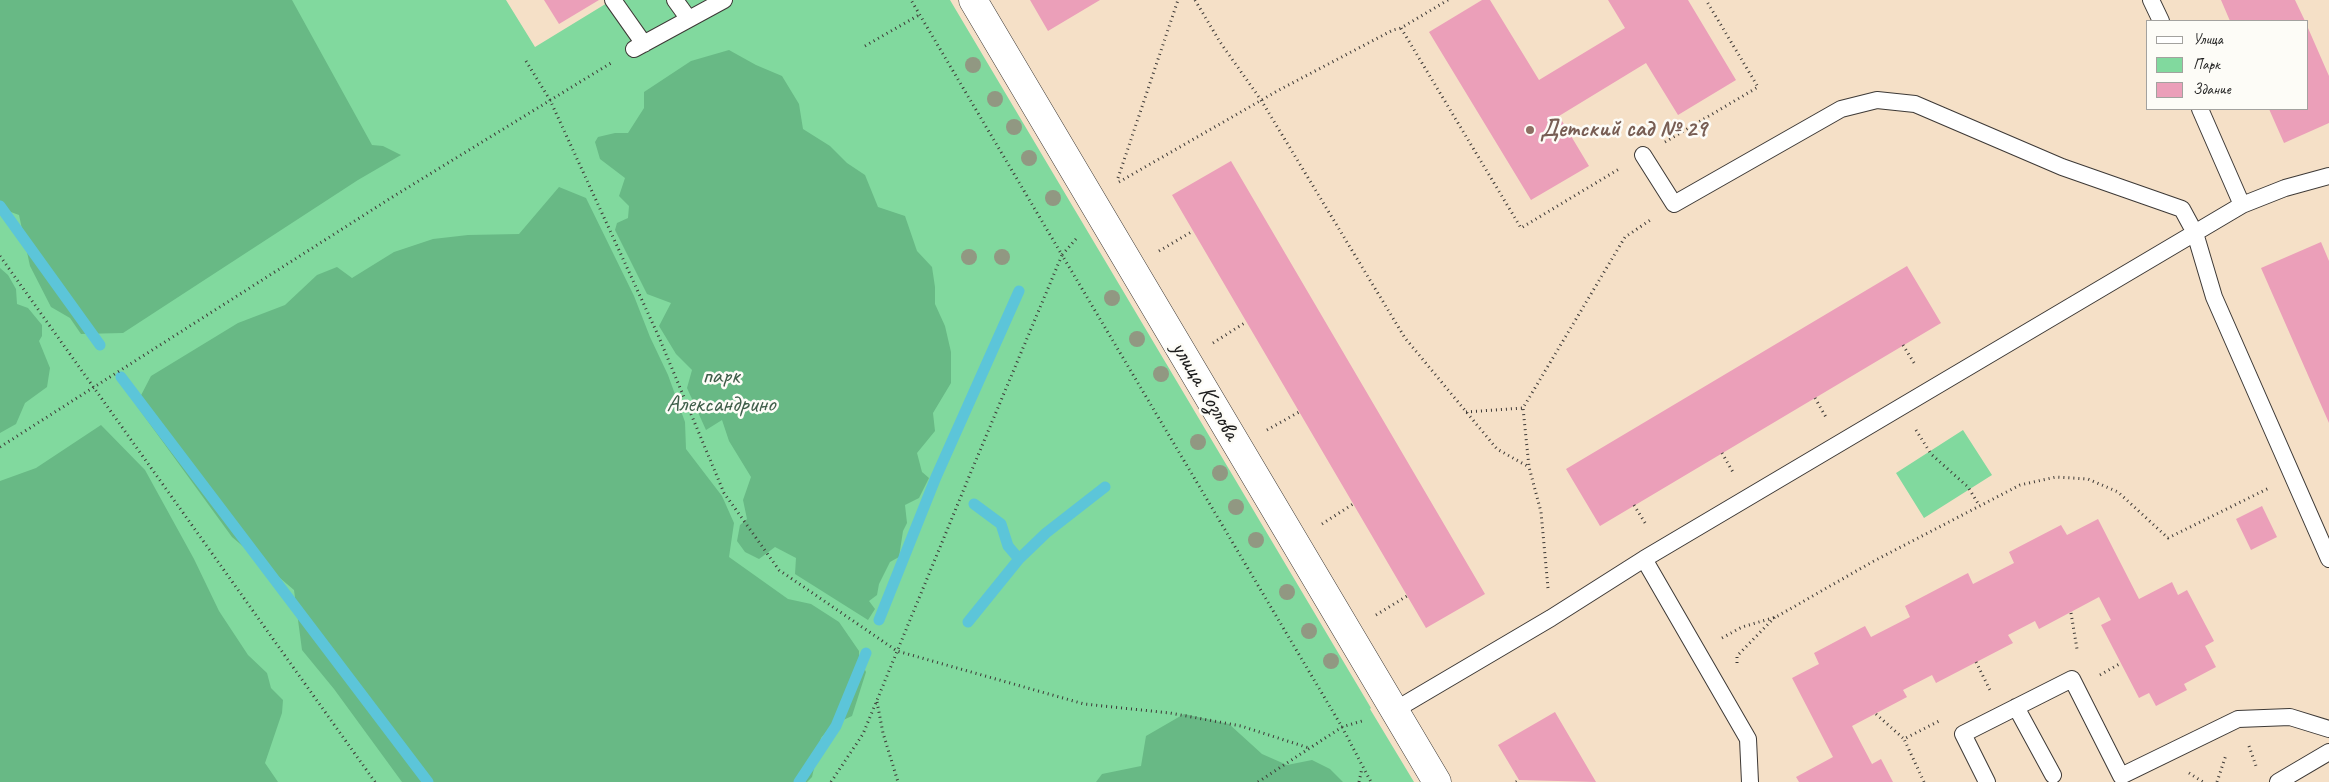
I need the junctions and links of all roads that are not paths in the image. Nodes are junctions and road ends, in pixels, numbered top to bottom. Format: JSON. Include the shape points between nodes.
{"nodes":[{"id":1,"x":613,"y":0,"type":"edge"},
{"id":2,"x":675,"y":0,"type":"edge"},
{"id":3,"x":724,"y":0,"type":"edge"},
{"id":4,"x":973,"y":0,"type":"edge"},
{"id":5,"x":2151,"y":0,"type":"edge"},
{"id":6,"x":688,"y":18,"type":"junction"},
{"id":7,"x":2161,"y":20,"type":"edge"},
{"id":8,"x":2200,"y":110,"type":"edge"},
{"id":9,"x":1643,"y":155,"type":"road end"},
{"id":10,"x":2329,"y":176,"type":"edge"},
{"id":11,"x":2242,"y":204,"type":"junction"},
{"id":12,"x":2195,"y":233,"type":"junction"},
{"id":13,"x":1644,"y":559,"type":"junction"},
{"id":14,"x":2329,"y":559,"type":"edge"},
{"id":15,"x":2016,"y":707,"type":"junction"},
{"id":16,"x":1383,"y":714,"type":"junction"},
{"id":17,"x":2329,"y":729,"type":"edge"},
{"id":18,"x":2329,"y":752,"type":"edge"},
{"id":19,"x":2053,"y":775,"type":"dead end"},
{"id":20,"x":1437,"y":782,"type":"edge"},
{"id":21,"x":1750,"y":782,"type":"edge"},
{"id":22,"x":1987,"y":782,"type":"edge"},
{"id":23,"x":2278,"y":782,"type":"edge"}],
"edges":[{"from":1,"to":6,"type":"lane","via":[[639,47]]},
{"from":2,"to":6,"type":"lane"},
{"from":3,"to":6,"type":"lane"},
{"from":4,"to":16,"type":"street","name":"улица Козлова"},
{"from":5,"to":7,"type":"lane"},
{"from":8,"to":11,"type":"lane"},
{"from":9,"to":12,"type":"lane","via":[[1674,204],[1841,110],[1877,100],[1915,104],[2062,167],[2182,209]]},
{"from":10,"to":11,"type":"lane"},
{"from":11,"to":12,"type":"lane"},
{"from":12,"to":13,"type":"lane"},
{"from":12,"to":14,"type":"lane","via":[[2214,298]]},
{"from":13,"to":16,"type":"lane","via":[[1551,618]]},
{"from":13,"to":21,"type":"lane","via":[[1748,739]]},
{"from":15,"to":17,"type":"lane","via":[[2072,679],[2121,776],[2238,719],[2290,717]]},
{"from":15,"to":19,"type":"lane"},
{"from":15,"to":22,"type":"lane","via":[[1963,734]]},
{"from":16,"to":20,"type":"street","name":"улица Козлова"},
{"from":18,"to":23,"type":"lane"}]}
